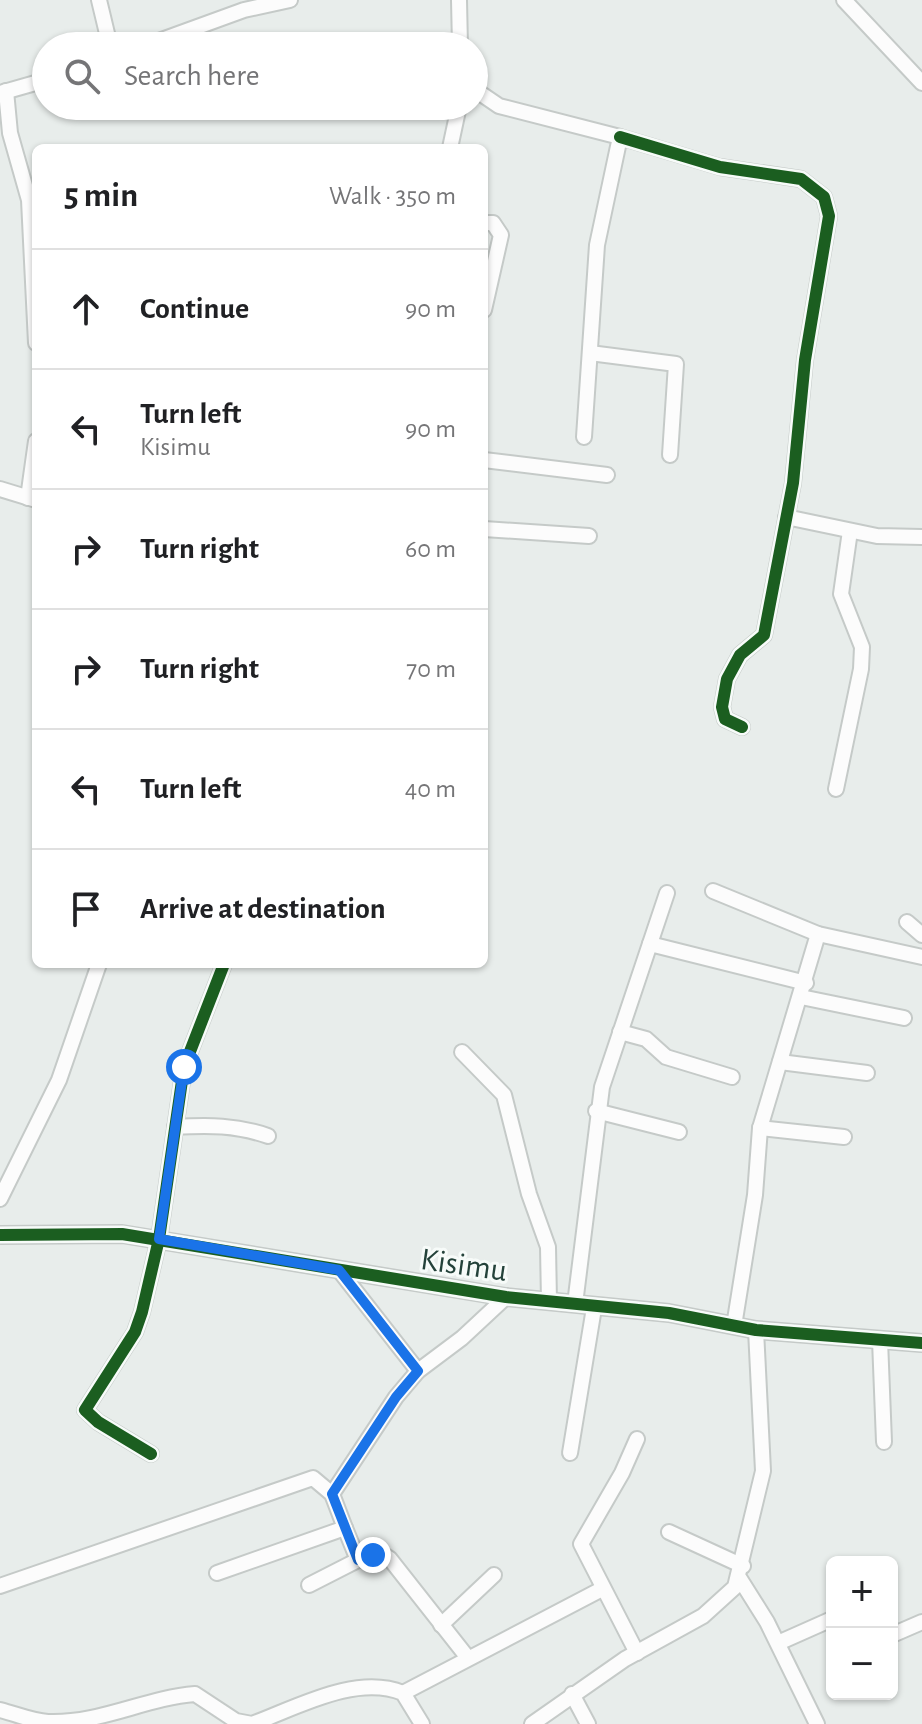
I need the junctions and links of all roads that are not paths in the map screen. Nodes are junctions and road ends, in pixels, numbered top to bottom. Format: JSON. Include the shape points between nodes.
{"nodes":[{"id":1,"x":99,"y":0,"type":"edge"},
{"id":2,"x":290,"y":0,"type":"edge"},
{"id":3,"x":459,"y":0,"type":"edge"},
{"id":4,"x":844,"y":0,"type":"edge"},
{"id":5,"x":107,"y":32,"type":"edge"},
{"id":6,"x":184,"y":32,"type":"edge"},
{"id":7,"x":460,"y":32,"type":"edge"},
{"id":8,"x":922,"y":83,"type":"edge"},
{"id":9,"x":32,"y":84,"type":"edge"},
{"id":10,"x":3,"y":92,"type":"edge"},
{"id":11,"x":488,"y":99,"type":"edge"},
{"id":12,"x":456,"y":120,"type":"edge"},
{"id":13,"x":620,"y":137,"type":"junction"},
{"id":14,"x":451,"y":144,"type":"edge"},
{"id":15,"x":488,"y":223,"type":"edge"},
{"id":16,"x":32,"y":261,"type":"edge"},
{"id":17,"x":488,"y":292,"type":"edge"},
{"id":18,"x":590,"y":353,"type":"junction"},
{"id":19,"x":584,"y":437,"type":"dead end"},
{"id":20,"x":670,"y":455,"type":"dead end"},
{"id":21,"x":488,"y":460,"type":"edge"},
{"id":22,"x":607,"y":475,"type":"dead end"},
{"id":23,"x":0,"y":489,"type":"edge"},
{"id":24,"x":32,"y":499,"type":"edge"},
{"id":25,"x":786,"y":517,"type":"junction"},
{"id":26,"x":488,"y":529,"type":"edge"},
{"id":27,"x":850,"y":531,"type":"junction"},
{"id":28,"x":589,"y":536,"type":"dead end"},
{"id":29,"x":922,"y":537,"type":"edge"},
{"id":30,"x":742,"y":727,"type":"dead end"},
{"id":31,"x":836,"y":789,"type":"dead end"},
{"id":32,"x":713,"y":891,"type":"dead end"},
{"id":33,"x":667,"y":893,"type":"dead end"},
{"id":34,"x":907,"y":922,"type":"dead end"},
{"id":35,"x":818,"y":934,"type":"junction"},
{"id":36,"x":922,"y":935,"type":"edge"},
{"id":37,"x":650,"y":944,"type":"junction"},
{"id":38,"x":922,"y":957,"type":"edge"},
{"id":39,"x":98,"y":968,"type":"edge"},
{"id":40,"x":222,"y":968,"type":"edge"},
{"id":41,"x":803,"y":990,"type":"junction"},
{"id":42,"x":904,"y":1018,"type":"dead end"},
{"id":43,"x":620,"y":1032,"type":"junction"},
{"id":44,"x":462,"y":1052,"type":"dead end"},
{"id":45,"x":780,"y":1062,"type":"junction"},
{"id":46,"x":867,"y":1073,"type":"dead end"},
{"id":47,"x":732,"y":1077,"type":"dead end"},
{"id":48,"x":596,"y":1111,"type":"junction"},
{"id":49,"x":175,"y":1127,"type":"junction"},
{"id":50,"x":760,"y":1128,"type":"junction"},
{"id":51,"x":679,"y":1132,"type":"dead end"},
{"id":52,"x":268,"y":1136,"type":"dead end"},
{"id":53,"x":844,"y":1137,"type":"dead end"},
{"id":54,"x":0,"y":1199,"type":"edge"},
{"id":55,"x":0,"y":1235,"type":"edge"},
{"id":56,"x":159,"y":1239,"type":"junction"},
{"id":57,"x":339,"y":1270,"type":"junction"},
{"id":58,"x":506,"y":1297,"type":"junction"},
{"id":59,"x":549,"y":1301,"type":"junction"},
{"id":60,"x":575,"y":1304,"type":"junction"},
{"id":61,"x":594,"y":1308,"type":"junction"},
{"id":62,"x":734,"y":1326,"type":"junction"},
{"id":63,"x":756,"y":1330,"type":"junction"},
{"id":64,"x":880,"y":1340,"type":"junction"},
{"id":65,"x":922,"y":1343,"type":"edge"},
{"id":66,"x":418,"y":1371,"type":"junction"},
{"id":67,"x":637,"y":1439,"type":"dead end"},
{"id":68,"x":884,"y":1442,"type":"dead end"},
{"id":69,"x":570,"y":1453,"type":"dead end"},
{"id":70,"x":151,"y":1454,"type":"dead end"},
{"id":71,"x":332,"y":1494,"type":"junction"},
{"id":72,"x":345,"y":1528,"type":"junction"},
{"id":73,"x":669,"y":1532,"type":"dead end"},
{"id":74,"x":358,"y":1560,"type":"junction"},
{"id":75,"x":741,"y":1572,"type":"junction"},
{"id":76,"x":217,"y":1573,"type":"dead end"},
{"id":77,"x":494,"y":1575,"type":"dead end"},
{"id":78,"x":309,"y":1585,"type":"dead end"},
{"id":79,"x":0,"y":1586,"type":"edge"},
{"id":80,"x":602,"y":1589,"type":"junction"},
{"id":81,"x":826,"y":1622,"type":"edge"},
{"id":82,"x":922,"y":1622,"type":"edge"},
{"id":83,"x":441,"y":1625,"type":"junction"},
{"id":84,"x":898,"y":1632,"type":"edge"},
{"id":85,"x":778,"y":1643,"type":"junction"},
{"id":86,"x":637,"y":1653,"type":"junction"},
{"id":87,"x":468,"y":1658,"type":"junction"},
{"id":88,"x":403,"y":1693,"type":"junction"},
{"id":89,"x":572,"y":1694,"type":"junction"},
{"id":90,"x":2,"y":1706,"type":"edge"},
{"id":91,"x":95,"y":1722,"type":"edge"},
{"id":92,"x":422,"y":1724,"type":"edge"},
{"id":93,"x":532,"y":1724,"type":"edge"},
{"id":94,"x":588,"y":1724,"type":"edge"},
{"id":95,"x":817,"y":1724,"type":"edge"}],
"edges":[{"from":1,"to":5,"type":"street"},
{"from":2,"to":6,"type":"street"},
{"from":3,"to":7,"type":"street"},
{"from":4,"to":8,"type":"street"},
{"from":9,"to":10,"type":"street"},
{"from":10,"to":16,"type":"street","via":[[29,200]]},
{"from":11,"to":13,"type":"street","via":[[499,106]]},
{"from":12,"to":14,"type":"street"},
{"from":13,"to":18,"type":"street","via":[[597,245]]},
{"from":13,"to":25,"type":"street","via":[[720,167],[801,179],[824,197],[829,216]]},
{"from":15,"to":17,"type":"street","via":[[501,235]]},
{"from":18,"to":19,"type":"street"},
{"from":18,"to":20,"type":"street","via":[[676,364]]},
{"from":21,"to":22,"type":"street"},
{"from":23,"to":24,"type":"street"},
{"from":25,"to":27,"type":"street"},
{"from":25,"to":30,"type":"street","via":[[764,635],[740,655],[727,679],[725,719]]},
{"from":26,"to":28,"type":"street"},
{"from":27,"to":29,"type":"street"},
{"from":27,"to":31,"type":"street","via":[[841,594],[862,647],[861,669]]},
{"from":32,"to":35,"type":"street"},
{"from":33,"to":37,"type":"street"},
{"from":34,"to":36,"type":"street"},
{"from":35,"to":38,"type":"street"},
{"from":35,"to":41,"type":"street"},
{"from":37,"to":41,"type":"street"},
{"from":37,"to":43,"type":"street"},
{"from":39,"to":54,"type":"street","via":[[59,1080]]},
{"from":40,"to":49,"type":"street","via":[[189,1049]]},
{"from":41,"to":42,"type":"street"},
{"from":41,"to":45,"type":"street"},
{"from":43,"to":47,"type":"street","via":[[646,1039],[666,1057]]},
{"from":43,"to":48,"type":"street"},
{"from":44,"to":59,"type":"street","via":[[504,1095],[548,1247]]},
{"from":45,"to":46,"type":"street"},
{"from":45,"to":50,"type":"street"},
{"from":48,"to":51,"type":"street"},
{"from":48,"to":60,"type":"street"},
{"from":49,"to":52,"type":"street","via":[[215,1124]]},
{"from":49,"to":56,"type":"street"},
{"from":50,"to":53,"type":"street"},
{"from":50,"to":62,"type":"street"},
{"from":55,"to":56,"type":"street","name":"Kisimu","via":[[122,1234]]},
{"from":56,"to":57,"type":"street","name":"Kisimu"},
{"from":56,"to":70,"type":"street","via":[[135,1332],[85,1412]]},
{"from":57,"to":58,"type":"street","name":"Kisimu"},
{"from":57,"to":66,"type":"street"},
{"from":58,"to":59,"type":"street","name":"Kisimu"},
{"from":58,"to":66,"type":"street"},
{"from":59,"to":60,"type":"street","name":"Kisimu"},
{"from":60,"to":61,"type":"street","name":"Kisimu"},
{"from":61,"to":62,"type":"street","name":"Kisimu","via":[[669,1313]]},
{"from":61,"to":69,"type":"street"},
{"from":62,"to":63,"type":"street","name":"Kisimu"},
{"from":63,"to":64,"type":"street","name":"Kisimu"},
{"from":63,"to":75,"type":"street","via":[[763,1471]]},
{"from":64,"to":65,"type":"street","name":"Kisimu"},
{"from":64,"to":68,"type":"street"},
{"from":66,"to":71,"type":"street"},
{"from":67,"to":80,"type":"street","via":[[581,1544]]},
{"from":71,"to":72,"type":"street"},
{"from":71,"to":79,"type":"street","via":[[313,1478]]},
{"from":72,"to":74,"type":"street"},
{"from":72,"to":76,"type":"street"},
{"from":73,"to":75,"type":"street"},
{"from":74,"to":78,"type":"street"},
{"from":74,"to":83,"type":"street","via":[[373,1555],[390,1559]]},
{"from":75,"to":85,"type":"street"},
{"from":75,"to":86,"type":"street","via":[[703,1616]]},
{"from":77,"to":83,"type":"street"},
{"from":80,"to":86,"type":"street"},
{"from":80,"to":87,"type":"street"},
{"from":81,"to":85,"type":"street"},
{"from":82,"to":84,"type":"street"},
{"from":83,"to":87,"type":"street"},
{"from":85,"to":95,"type":"street"},
{"from":86,"to":89,"type":"street"},
{"from":87,"to":88,"type":"street"},
{"from":88,"to":91,"type":"street","via":[[367,1685],[252,1724],[236,1721],[195,1694]]},
{"from":88,"to":92,"type":"street"},
{"from":89,"to":93,"type":"street"},
{"from":89,"to":94,"type":"street"},
{"from":90,"to":91,"type":"street","via":[[47,1722]]}]}
